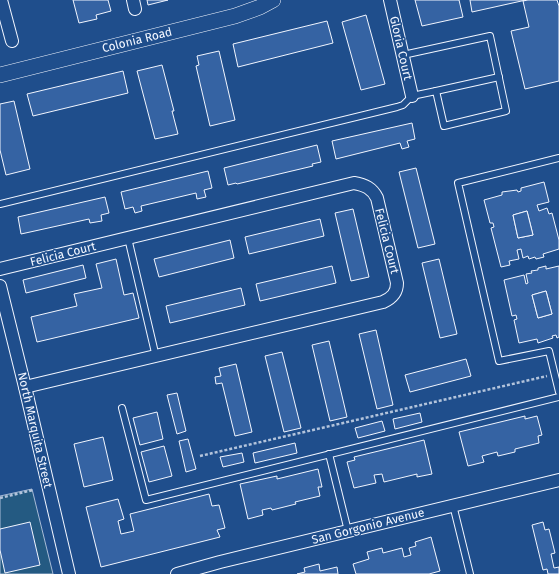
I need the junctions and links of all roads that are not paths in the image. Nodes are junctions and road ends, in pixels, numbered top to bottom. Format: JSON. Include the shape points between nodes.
{"nodes":[{"id":1,"x":1,"y":0,"type":"edge"},
{"id":2,"x":273,"y":0,"type":"edge"},
{"id":3,"x":390,"y":0,"type":"edge"},
{"id":4,"x":12,"y":41,"type":"dead end"},
{"id":5,"x":403,"y":55,"type":"junction"},
{"id":6,"x":0,"y":75,"type":"edge"},
{"id":7,"x":499,"y":77,"type":"junction"},
{"id":8,"x":436,"y":91,"type":"junction"},
{"id":9,"x":412,"y":96,"type":"junction"},
{"id":10,"x":559,"y":158,"type":"edge"},
{"id":11,"x":0,"y":204,"type":"edge"},
{"id":12,"x":128,"y":238,"type":"junction"},
{"id":13,"x":0,"y":270,"type":"edge"},
{"id":14,"x":0,"y":286,"type":"edge"},
{"id":15,"x":156,"y":357,"type":"junction"},
{"id":16,"x":25,"y":387,"type":"junction"},
{"id":17,"x":559,"y":392,"type":"edge"},
{"id":18,"x":559,"y":397,"type":"edge"},
{"id":19,"x":122,"y":408,"type":"dead end"},
{"id":20,"x":329,"y":454,"type":"junction"},
{"id":21,"x":559,"y":480,"type":"edge"},
{"id":22,"x":453,"y":506,"type":"junction"},
{"id":23,"x":348,"y":531,"type":"junction"},
{"id":24,"x":221,"y":568,"type":"edge"},
{"id":25,"x":69,"y":574,"type":"edge"},
{"id":26,"x":177,"y":574,"type":"edge"},
{"id":27,"x":468,"y":574,"type":"edge"}],
"edges":[{"from":1,"to":4,"type":"street"},
{"from":2,"to":6,"type":"street","name":"Colonia Road","via":[[235,16]]},
{"from":3,"to":5,"type":"street","name":"Gloria Court"},
{"from":5,"to":7,"type":"lane","via":[[490,36]]},
{"from":5,"to":9,"type":"street","name":"Gloria Court"},
{"from":7,"to":8,"type":"lane"},
{"from":7,"to":8,"type":"lane","via":[[506,112],[444,126]]},
{"from":8,"to":9,"type":"lane"},
{"from":9,"to":11,"type":"lane","via":[[397,107]]},
{"from":10,"to":17,"type":"lane","via":[[458,183],[499,361],[549,352]]},
{"from":12,"to":13,"type":"street","name":"Felicia Court"},
{"from":12,"to":15,"type":"lane"},
{"from":12,"to":15,"type":"street","name":"Felicia Court","via":[[354,183],[371,189],[377,198],[397,283],[395,294],[383,302]]},
{"from":14,"to":16,"type":"street","name":"North Marquita Street"},
{"from":15,"to":16,"type":"street","name":"Felicia Court"},
{"from":16,"to":25,"type":"street","name":"North Marquita Street"},
{"from":18,"to":20,"type":"lane"},
{"from":19,"to":20,"type":"lane","via":[[146,500]]},
{"from":20,"to":23,"type":"lane"},
{"from":21,"to":22,"type":"street","name":"San Gorgonio Avenue"},
{"from":22,"to":23,"type":"street","name":"San Gorgonio Avenue"},
{"from":22,"to":27,"type":"lane"},
{"from":23,"to":24,"type":"street","name":"San Gorgonio Avenue"},
{"from":24,"to":26,"type":"street","name":"San Gorgonio Avenue"}]}
